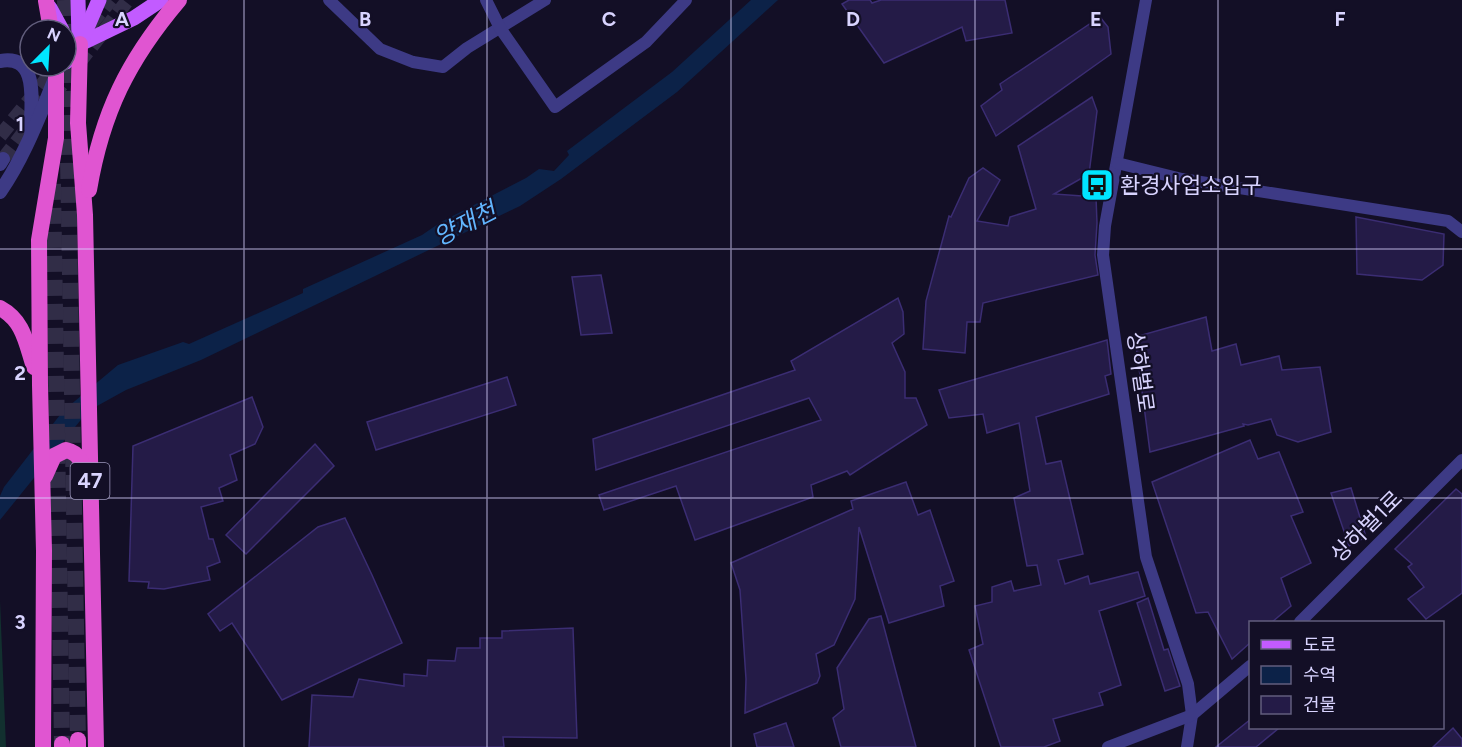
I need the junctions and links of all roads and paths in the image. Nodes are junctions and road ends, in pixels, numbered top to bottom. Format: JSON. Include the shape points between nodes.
{"nodes":[{"id":1,"x":78,"y":0,"type":"edge"},
{"id":2,"x":99,"y":0,"type":"edge"},
{"id":3,"x":161,"y":0,"type":"edge"},
{"id":4,"x":179,"y":0,"type":"edge"},
{"id":5,"x":329,"y":0,"type":"edge"},
{"id":6,"x":486,"y":0,"type":"edge"},
{"id":7,"x":545,"y":0,"type":"edge"},
{"id":8,"x":686,"y":0,"type":"edge"},
{"id":9,"x":1146,"y":0,"type":"edge"},
{"id":10,"x":46,"y":1,"type":"edge"},
{"id":11,"x":49,"y":18,"type":"edge"},
{"id":12,"x":55,"y":18,"type":"edge"},
{"id":13,"x":500,"y":28,"type":"junction"},
{"id":14,"x":80,"y":44,"type":"junction"},
{"id":15,"x":0,"y":61,"type":"edge"},
{"id":16,"x":18,"y":61,"type":"edge"},
{"id":17,"x":29,"y":78,"type":"edge"},
{"id":18,"x":54,"y":78,"type":"tunnel mouth"},
{"id":19,"x":58,"y":78,"type":"tunnel mouth"},
{"id":20,"x":31,"y":136,"type":"junction"},
{"id":21,"x":1117,"y":163,"type":"junction"},
{"id":22,"x":0,"y":192,"type":"edge"},
{"id":23,"x":85,"y":215,"type":"junction"},
{"id":24,"x":1462,"y":232,"type":"edge"},
{"id":25,"x":0,"y":308,"type":"edge"},
{"id":26,"x":40,"y":385,"type":"junction"},
{"id":27,"x":1462,"y":460,"type":"edge"},
{"id":28,"x":42,"y":485,"type":"junction"},
{"id":29,"x":90,"y":500,"type":"junction"},
{"id":30,"x":1301,"y":621,"type":"edge"},
{"id":31,"x":1249,"y":668,"type":"edge"},
{"id":32,"x":1192,"y":715,"type":"junction"},
{"id":33,"x":43,"y":747,"type":"edge"},
{"id":34,"x":96,"y":747,"type":"edge"},
{"id":35,"x":1108,"y":747,"type":"edge"},
{"id":36,"x":1187,"y":747,"type":"edge"}],
"edges":[{"from":1,"to":14,"type":"main road"},
{"from":2,"to":14,"type":"main road"},
{"from":3,"to":14,"type":"main road"},
{"from":4,"to":23,"type":"highway","number":"47","via":[[140,50],[118,89],[102,130]]},
{"from":5,"to":13,"type":"street","via":[[380,49],[413,62],[443,67]]},
{"from":6,"to":13,"type":"street"},
{"from":7,"to":13,"type":"street"},
{"from":8,"to":13,"type":"street","via":[[646,42],[555,107]]},
{"from":9,"to":21,"type":"street","name":"상하벌로"},
{"from":10,"to":11,"type":"highway"},
{"from":10,"to":12,"type":"main road"},
{"from":14,"to":23,"type":"highway","via":[[78,123]]},
{"from":15,"to":16,"type":"street"},
{"from":17,"to":20,"type":"street"},
{"from":18,"to":20,"type":"street"},
{"from":19,"to":26,"type":"highway","via":[[56,138],[39,240]]},
{"from":20,"to":22,"type":"street"},
{"from":21,"to":24,"type":"street","via":[[1182,179],[1448,222]]},
{"from":21,"to":32,"type":"street","name":"상하벌로","via":[[1102,255],[1146,557],[1188,684]]},
{"from":23,"to":29,"type":"highway","number":"47"},
{"from":25,"to":26,"type":"highway","via":[[22,328]]},
{"from":26,"to":28,"type":"highway"},
{"from":27,"to":30,"type":"street","name":"상하벌1로"},
{"from":28,"to":29,"type":"highway","via":[[54,456],[70,450],[80,458]]},
{"from":28,"to":33,"type":"highway"},
{"from":29,"to":34,"type":"highway","number":"47"},
{"from":31,"to":32,"type":"street"},
{"from":32,"to":35,"type":"street"},
{"from":32,"to":36,"type":"street","name":"상하벌로"}]}
